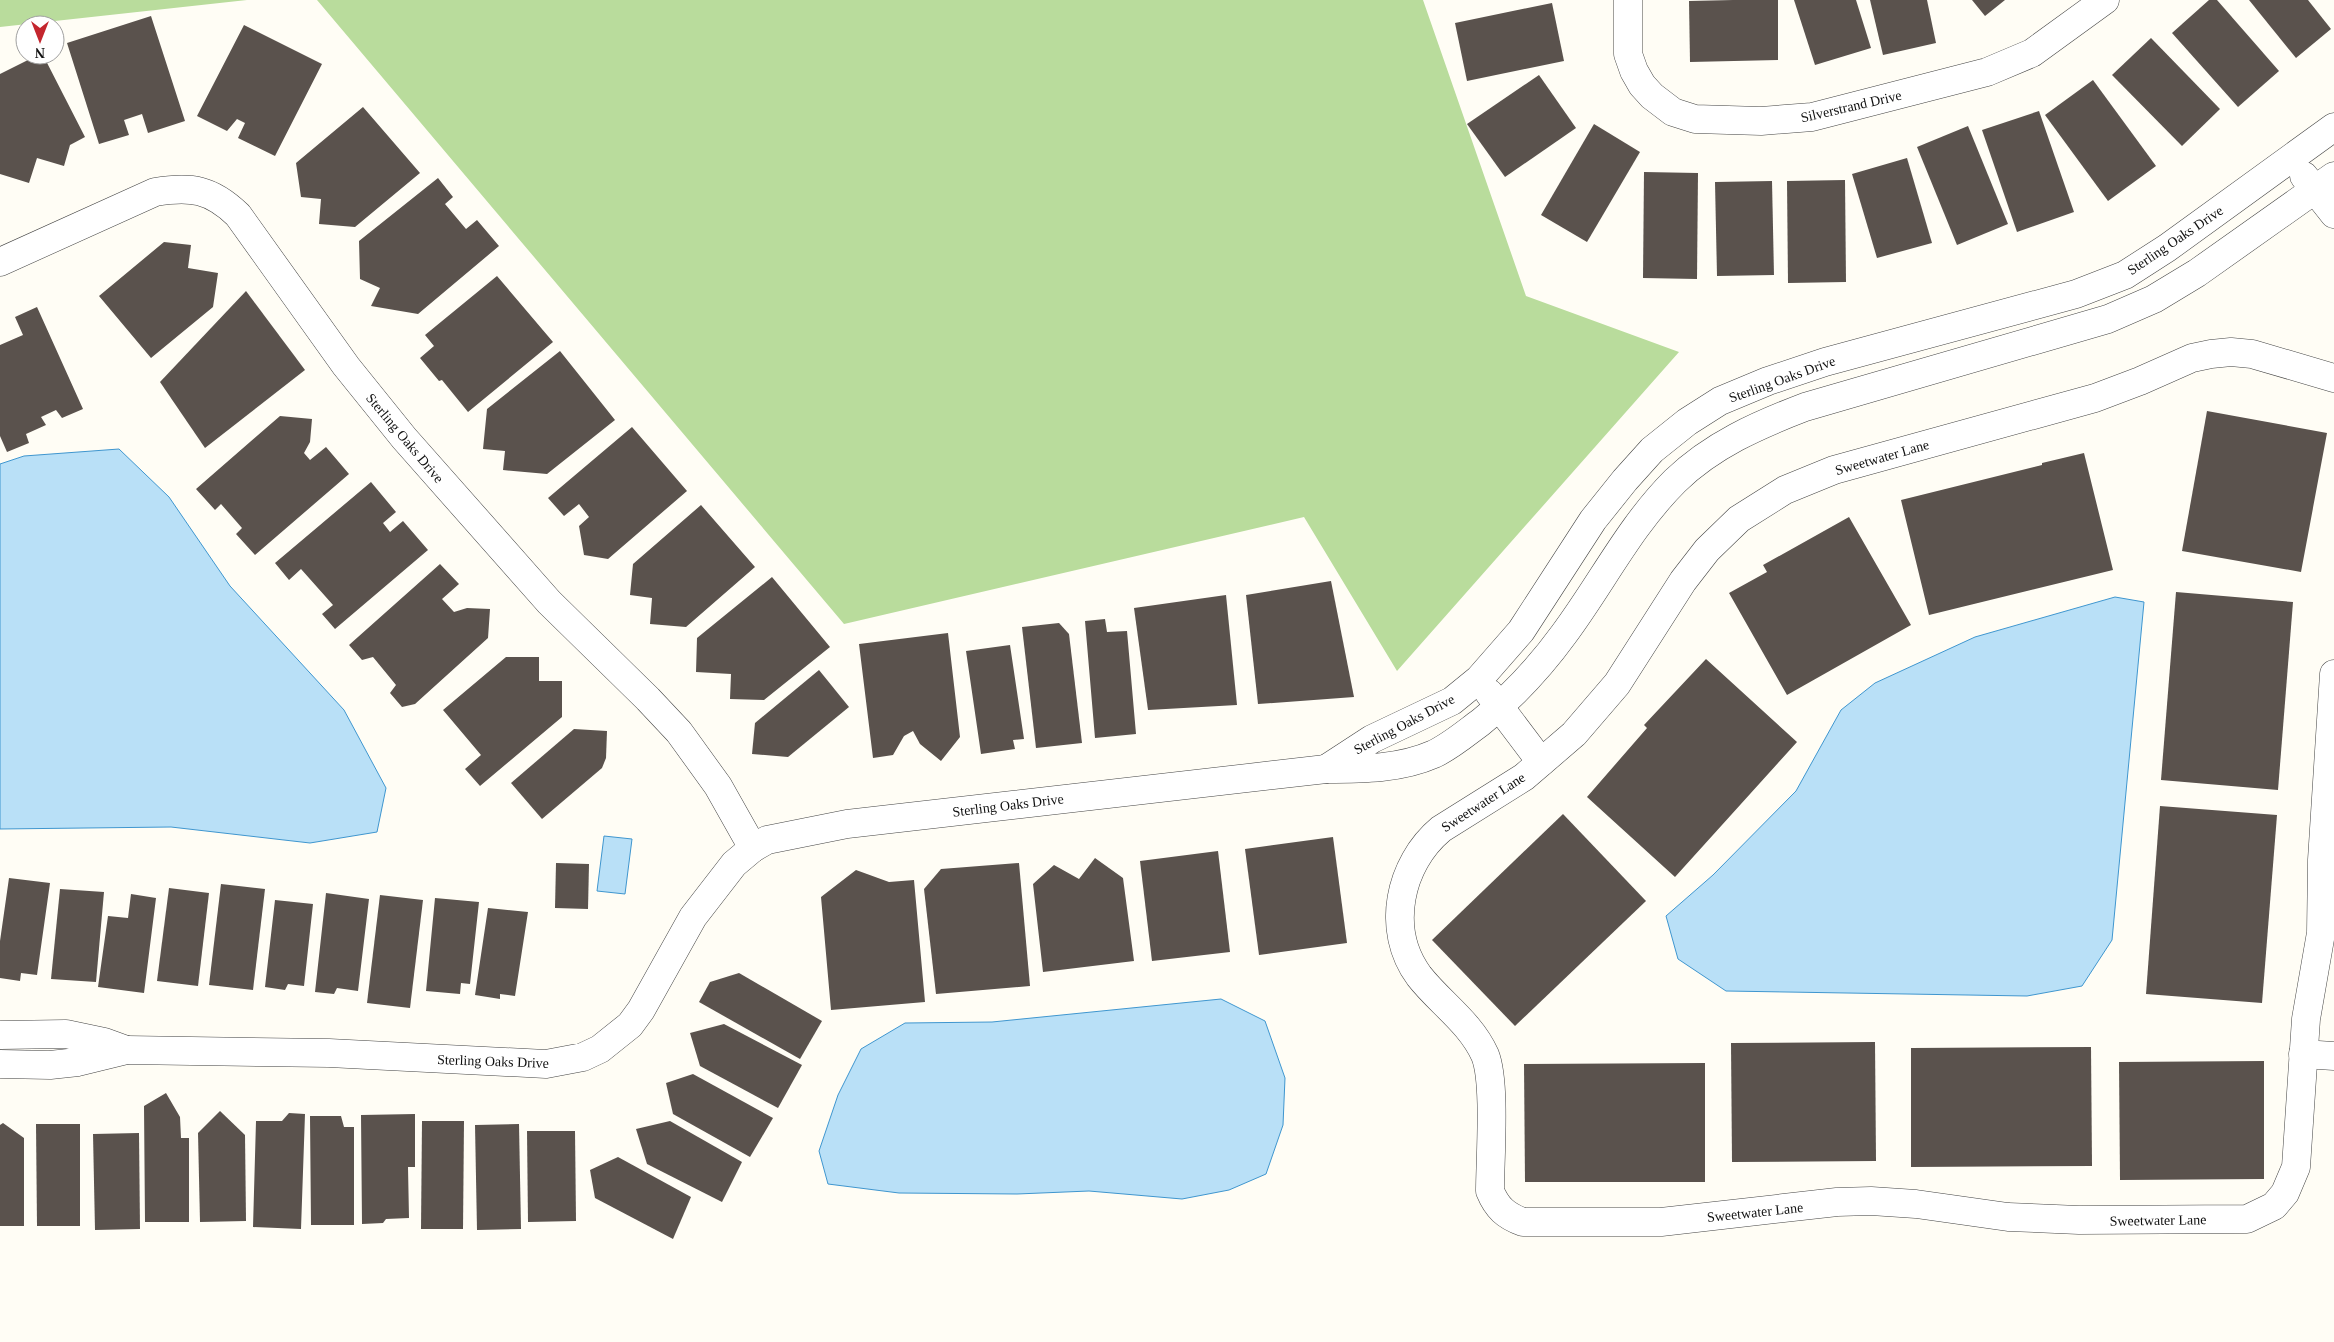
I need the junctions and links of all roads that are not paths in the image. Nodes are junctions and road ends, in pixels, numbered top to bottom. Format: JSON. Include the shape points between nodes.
{"nodes":[{"id":1,"x":1628,"y":0,"type":"edge"},
{"id":2,"x":2105,"y":0,"type":"edge"},
{"id":3,"x":2333,"y":130,"type":"edge"},
{"id":4,"x":2291,"y":159,"type":"junction"},
{"id":5,"x":2324,"y":182,"type":"edge"},
{"id":6,"x":2334,"y":214,"type":"edge"},
{"id":7,"x":0,"y":262,"type":"edge"},
{"id":8,"x":1872,"y":349,"type":"junction"},
{"id":9,"x":2334,"y":378,"type":"edge"},
{"id":10,"x":1881,"y":385,"type":"junction"},
{"id":11,"x":2334,"y":674,"type":"edge"},
{"id":12,"x":1479,"y":679,"type":"junction"},
{"id":13,"x":1500,"y":707,"type":"junction"},
{"id":14,"x":1541,"y":762,"type":"junction"},
{"id":15,"x":1326,"y":769,"type":"junction"},
{"id":16,"x":753,"y":848,"type":"junction"},
{"id":17,"x":2321,"y":933,"type":"junction"},
{"id":18,"x":2334,"y":959,"type":"edge"},
{"id":19,"x":0,"y":1035,"type":"edge"},
{"id":20,"x":127,"y":1050,"type":"junction"},
{"id":21,"x":2303,"y":1054,"type":"junction"},
{"id":22,"x":2334,"y":1056,"type":"edge"},
{"id":23,"x":0,"y":1064,"type":"edge"}],
"edges":[{"from":1,"to":2,"type":"street","name":"Silverstrand Drive","via":[[1628,54],[1634,71],[1652,96],[1673,112],[1695,118],[1761,121],[1812,118],[1987,72],[2032,53]]},
{"from":3,"to":4,"type":"street","name":"Sterling Oaks Drive"},
{"from":4,"to":5,"type":"street"},
{"from":4,"to":8,"type":"street","name":"Sterling Oaks Drive","via":[[2125,275],[2076,294]]},
{"from":5,"to":6,"type":"street"},
{"from":5,"to":10,"type":"street","name":"Sterling Oaks Drive","via":[[2252,235],[2154,299],[2108,319]]},
{"from":7,"to":16,"type":"street","name":"Sterling Oaks Drive","via":[[154,192],[180,187],[206,192],[225,202],[238,215],[346,366],[456,500],[549,602],[679,732],[718,786]]},
{"from":8,"to":10,"type":"street"},
{"from":8,"to":12,"type":"street","name":"Sterling Oaks Drive","via":[[1768,381],[1720,401],[1652,450],[1593,520],[1521,630]]},
{"from":9,"to":14,"type":"street","name":"Sweetwater Lane","via":[[2252,354],[2210,354],[2192,358],[2095,398],[1834,470],[1785,490],[1739,518],[1707,550],[1683,581],[1617,684],[1574,734]]},
{"from":10,"to":13,"type":"street","name":"Sterling Oaks Drive","via":[[1760,424],[1709,453],[1682,475],[1643,516],[1543,663]]},
{"from":11,"to":17,"type":"street","name":"Sweetwater Lane","via":[[2322,860]]},
{"from":12,"to":13,"type":"street"},
{"from":12,"to":15,"type":"street","name":"Sterling Oaks Drive","via":[[1452,701],[1372,739]]},
{"from":13,"to":14,"type":"street"},
{"from":13,"to":15,"type":"street","name":"Sterling Oaks Drive","via":[[1434,754],[1377,769]]},
{"from":14,"to":21,"type":"street","name":"Sweetwater Lane","via":[[1524,777],[1428,839],[1411,865],[1402,892],[1399,929],[1409,961],[1419,976],[1471,1031],[1485,1056],[1490,1083],[1490,1191],[1502,1212],[1512,1218],[1523,1222],[1662,1222],[1871,1201],[2008,1217],[2070,1220],[2247,1219],[2274,1206],[2292,1179],[2296,1167]]},
{"from":15,"to":16,"type":"street","name":"Sterling Oaks Drive","via":[[847,824],[772,838]]},
{"from":16,"to":20,"type":"street","name":"Sterling Oaks Drive","via":[[734,864],[693,917],[630,1025],[600,1050],[583,1057],[546,1064],[329,1053]]},
{"from":17,"to":18,"type":"street","name":"Sweetwater Lane"},
{"from":17,"to":21,"type":"street","name":"Sweetwater Lane"},
{"from":19,"to":20,"type":"street","name":"Sterling Oaks Drive","via":[[66,1034]]},
{"from":20,"to":23,"type":"street","name":"Sterling Oaks Drive","via":[[78,1062]]},
{"from":21,"to":22,"type":"street"}]}
